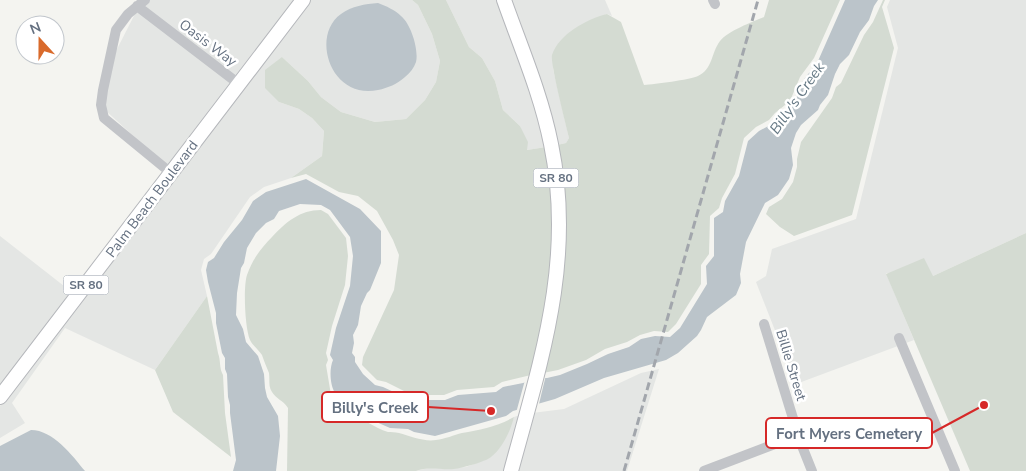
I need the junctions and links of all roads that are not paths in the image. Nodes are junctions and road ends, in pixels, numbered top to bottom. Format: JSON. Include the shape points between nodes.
{"nodes":[{"id":1,"x":303,"y":0,"type":"edge"},
{"id":2,"x":504,"y":0,"type":"edge"},
{"id":3,"x":141,"y":3,"type":"edge"},
{"id":4,"x":239,"y":84,"type":"junction"},
{"id":5,"x":172,"y":173,"type":"junction"},
{"id":6,"x":764,"y":324,"type":"dead end"},
{"id":7,"x":899,"y":338,"type":"dead end"},
{"id":8,"x":0,"y":397,"type":"edge"},
{"id":9,"x":800,"y":441,"type":"junction"},
{"id":10,"x":511,"y":471,"type":"edge"},
{"id":11,"x":704,"y":471,"type":"edge"},
{"id":12,"x":812,"y":471,"type":"edge"},
{"id":13,"x":956,"y":471,"type":"edge"}],
"edges":[{"from":1,"to":4,"type":"main road","name":"Palm Beach Boulevard","number":"SR 80"},
{"from":2,"to":10,"type":"main road","number":"SR 80","via":[[540,99],[551,145],[558,194],[559,244],[551,314]]},
{"from":3,"to":4,"type":"street","name":"Oasis Way"},
{"from":3,"to":5,"type":"street","via":[[116,30],[101,105],[104,118]]},
{"from":4,"to":5,"type":"main road","name":"Palm Beach Boulevard","number":"SR 80"},
{"from":5,"to":8,"type":"main road","name":"Palm Beach Boulevard","number":"SR 80"},
{"from":6,"to":9,"type":"street","name":"Billie Street"},
{"from":7,"to":13,"type":"street"},
{"from":9,"to":11,"type":"street","via":[[780,442]]},
{"from":9,"to":12,"type":"street","name":"Billie Street"}]}
